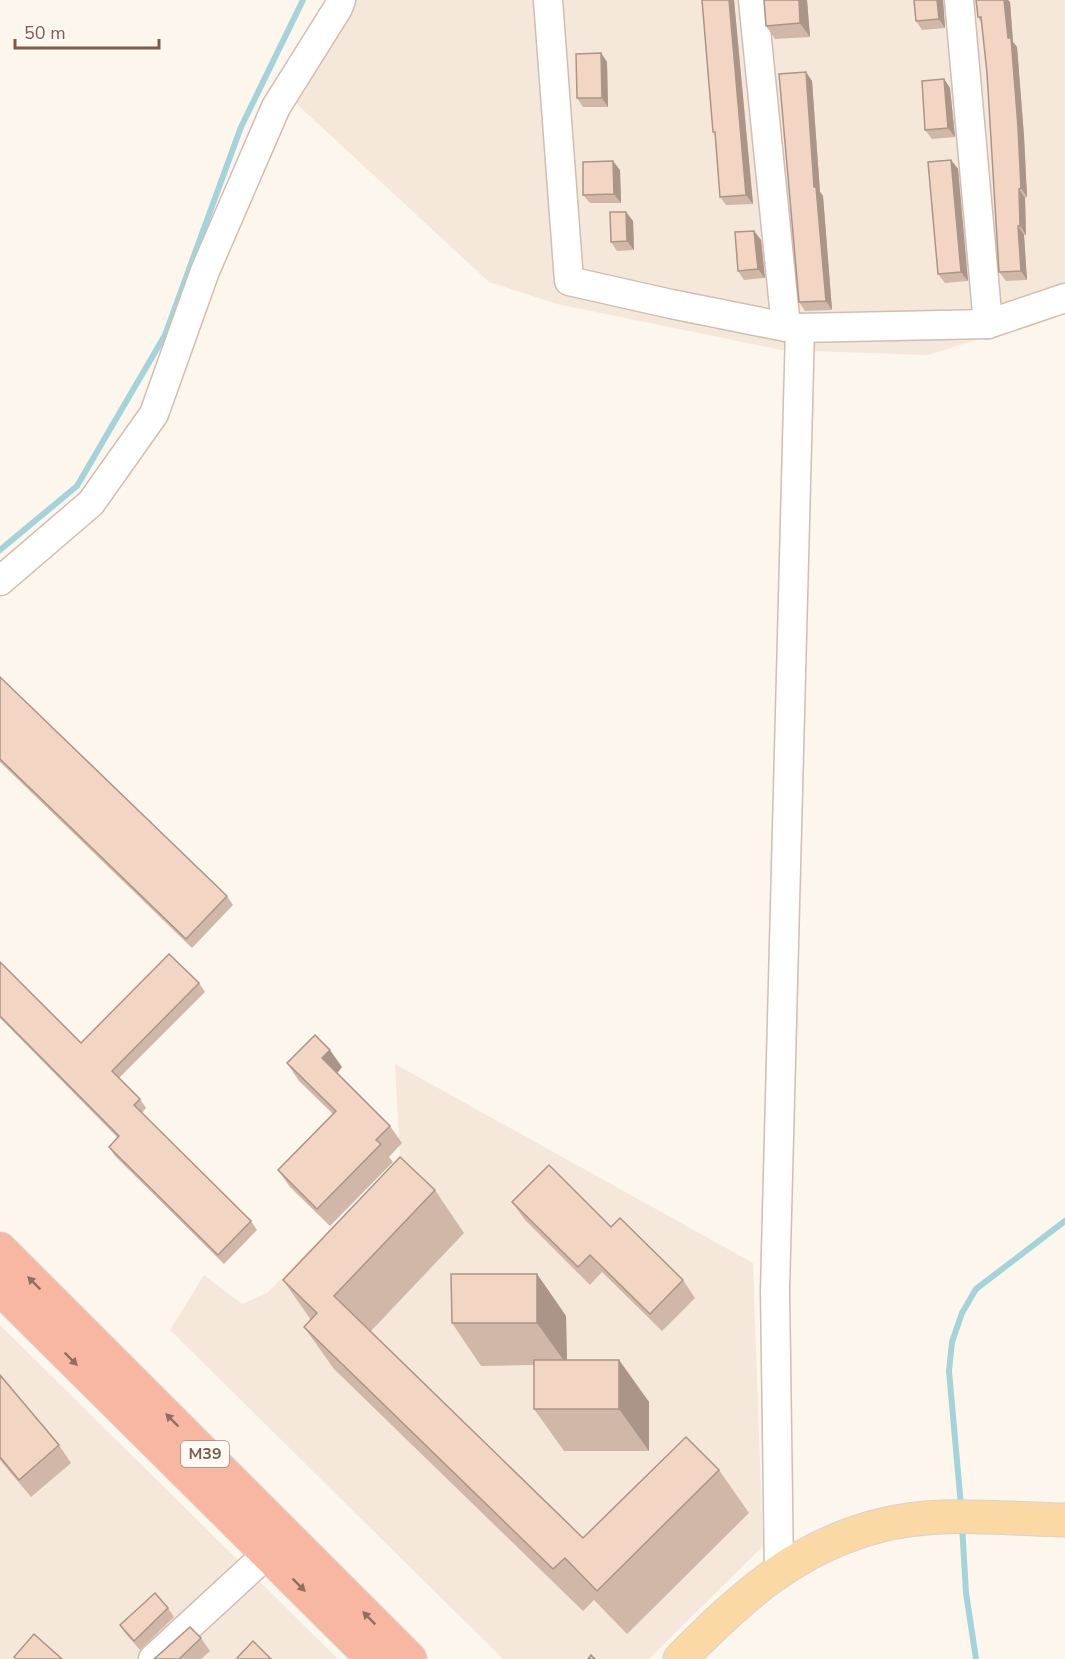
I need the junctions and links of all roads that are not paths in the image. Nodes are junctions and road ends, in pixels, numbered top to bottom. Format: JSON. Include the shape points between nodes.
{"nodes":[{"id":1,"x":340,"y":0,"type":"edge"},
{"id":2,"x":548,"y":0,"type":"edge"},
{"id":3,"x":753,"y":0,"type":"edge"},
{"id":4,"x":959,"y":0,"type":"edge"},
{"id":5,"x":1065,"y":298,"type":"edge"},
{"id":6,"x":988,"y":324,"type":"junction"},
{"id":7,"x":793,"y":328,"type":"junction"},
{"id":8,"x":0,"y":581,"type":"edge"},
{"id":9,"x":0,"y":1249,"type":"edge"},
{"id":10,"x":3,"y":1298,"type":"edge"},
{"id":11,"x":230,"y":1498,"type":"junction"},
{"id":12,"x":1065,"y":1520,"type":"edge"},
{"id":13,"x":267,"y":1554,"type":"junction"},
{"id":14,"x":779,"y":1571,"type":"junction"},
{"id":15,"x":153,"y":1659,"type":"edge"},
{"id":16,"x":373,"y":1659,"type":"edge"},
{"id":17,"x":410,"y":1659,"type":"edge"},
{"id":18,"x":680,"y":1659,"type":"edge"}],
"edges":[{"from":1,"to":8,"type":"street","via":[[276,107],[205,271],[154,414],[91,503]]},
{"from":2,"to":7,"type":"street","via":[[569,281]]},
{"from":3,"to":7,"type":"street"},
{"from":4,"to":6,"type":"street"},
{"from":5,"to":6,"type":"street"},
{"from":6,"to":7,"type":"street"},
{"from":7,"to":14,"type":"street","via":[[776,1290]]},
{"from":11,"to":9,"type":"highway","number":"M39","one_way":true},
{"from":10,"to":11,"type":"highway","number":"M39","one_way":true},
{"from":11,"to":13,"type":"highway","number":"M39"},
{"from":17,"to":11,"type":"highway","number":"M39","one_way":true},
{"from":12,"to":14,"type":"main road","via":[[935,1518],[879,1526],[829,1543]]},
{"from":13,"to":15,"type":"street"},
{"from":13,"to":16,"type":"highway","number":"M39","one_way":true},
{"from":14,"to":18,"type":"main road","via":[[730,1609]]}]}
